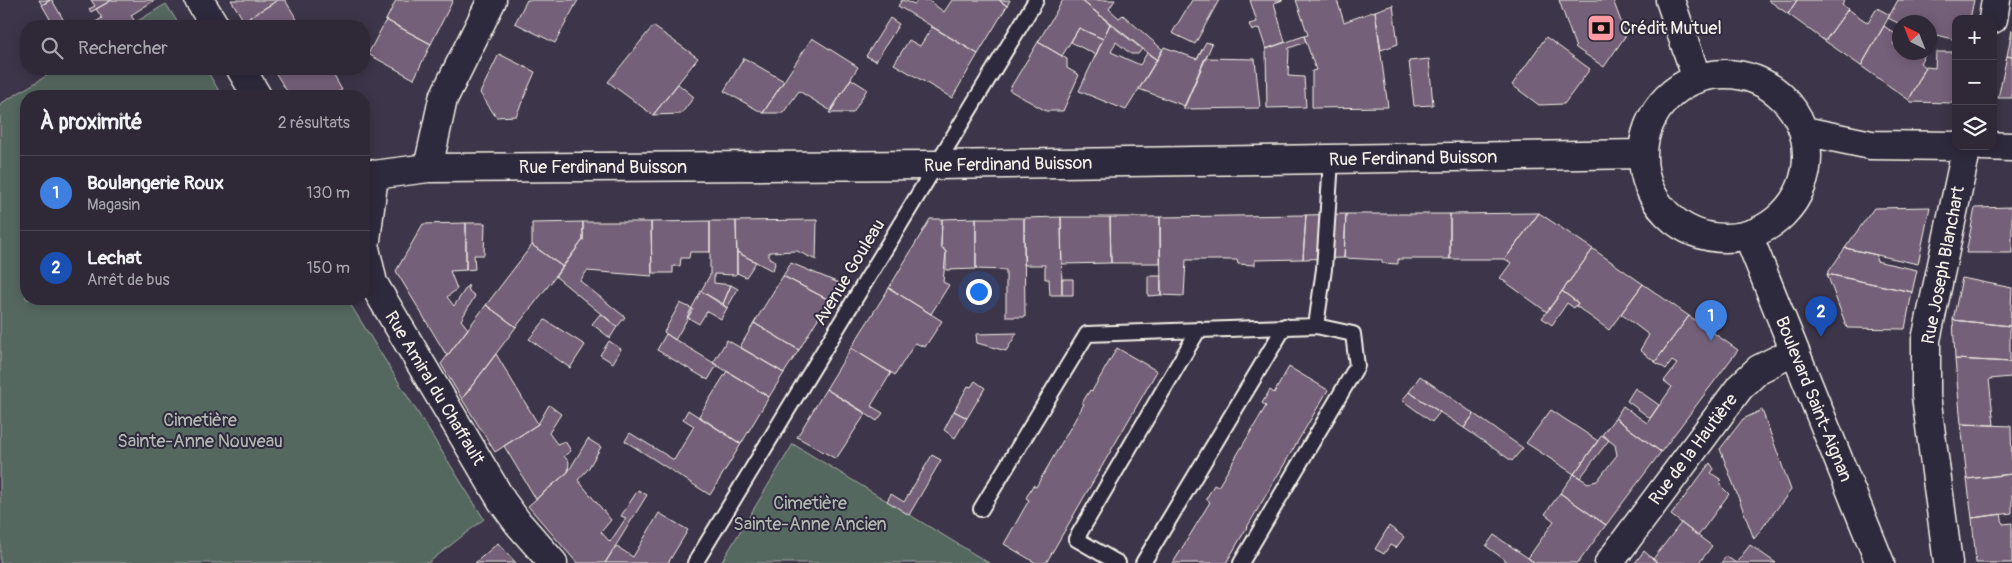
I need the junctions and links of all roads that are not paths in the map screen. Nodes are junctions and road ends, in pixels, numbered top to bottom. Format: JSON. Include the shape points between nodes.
{"nodes":[{"id":1,"x":199,"y":0,"type":"edge"},
{"id":2,"x":492,"y":0,"type":"edge"},
{"id":3,"x":1036,"y":0,"type":"edge"},
{"id":4,"x":1670,"y":0,"type":"edge"},
{"id":5,"x":1996,"y":0,"type":"edge"},
{"id":6,"x":1994,"y":15,"type":"edge"},
{"id":7,"x":211,"y":20,"type":"edge"},
{"id":8,"x":245,"y":75,"type":"edge"},
{"id":9,"x":1697,"y":79,"type":"junction"},
{"id":10,"x":253,"y":90,"type":"edge"},
{"id":11,"x":1804,"y":131,"type":"junction"},
{"id":12,"x":1952,"y":146,"type":"edge"},
{"id":13,"x":1997,"y":146,"type":"edge"},
{"id":14,"x":2012,"y":147,"type":"edge"},
{"id":15,"x":1966,"y":150,"type":"edge"},
{"id":16,"x":1643,"y":154,"type":"junction"},
{"id":17,"x":1331,"y":160,"type":"junction"},
{"id":18,"x":936,"y":164,"type":"junction"},
{"id":19,"x":428,"y":168,"type":"junction"},
{"id":20,"x":370,"y":174,"type":"edge"},
{"id":21,"x":1748,"y":235,"type":"junction"},
{"id":22,"x":370,"y":268,"type":"edge"},
{"id":23,"x":1285,"y":326,"type":"junction"},
{"id":24,"x":1316,"y":326,"type":"junction"},
{"id":25,"x":1199,"y":329,"type":"junction"},
{"id":26,"x":1794,"y":352,"type":"junction"},
{"id":27,"x":981,"y":509,"type":"dead end"},
{"id":28,"x":553,"y":563,"type":"edge"},
{"id":29,"x":695,"y":563,"type":"edge"},
{"id":30,"x":1118,"y":563,"type":"edge"},
{"id":31,"x":1143,"y":563,"type":"edge"},
{"id":32,"x":1241,"y":563,"type":"edge"},
{"id":33,"x":1609,"y":563,"type":"edge"},
{"id":34,"x":1880,"y":563,"type":"edge"},
{"id":35,"x":1948,"y":563,"type":"edge"}],
"edges":[{"from":1,"to":7,"type":"street"},
{"from":2,"to":19,"type":"street","via":[[443,99]]},
{"from":3,"to":18,"type":"lane","name":"Avenue Gouleau"},
{"from":4,"to":9,"type":"street"},
{"from":5,"to":6,"type":"street"},
{"from":8,"to":10,"type":"street"},
{"from":9,"to":11,"type":"street","via":[[1728,73],[1761,81],[1787,101]]},
{"from":9,"to":16,"type":"street","via":[[1676,89],[1659,107],[1646,134]]},
{"from":11,"to":12,"type":"street","via":[[1871,145]]},
{"from":11,"to":21,"type":"street","via":[[1808,156],[1798,194],[1779,218]]},
{"from":13,"to":14,"type":"street"},
{"from":15,"to":35,"type":"street","name":"Rue Joseph Blanchart","via":[[1926,340],[1926,396]]},
{"from":16,"to":17,"type":"street","name":"Rue Ferdinand Buisson"},
{"from":16,"to":21,"type":"street","via":[[1651,191],[1663,210],[1679,224],[1719,238]]},
{"from":17,"to":18,"type":"street","name":"Rue Ferdinand Buisson"},
{"from":17,"to":24,"type":"lane","via":[[1324,269]]},
{"from":18,"to":19,"type":"street","name":"Rue Ferdinand Buisson"},
{"from":18,"to":29,"type":"lane","name":"Avenue Gouleau"},
{"from":19,"to":20,"type":"street","name":"Rue Ferdinand Buisson"},
{"from":21,"to":26,"type":"street","name":"Boulevard Saint-Aignan"},
{"from":22,"to":28,"type":"street","name":"Rue Amiral du Chaffault","via":[[373,283],[502,501]]},
{"from":23,"to":24,"type":"lane"},
{"from":23,"to":25,"type":"lane"},
{"from":23,"to":31,"type":"lane"},
{"from":24,"to":32,"type":"lane","via":[[1353,334],[1357,366]]},
{"from":25,"to":27,"type":"lane","via":[[1088,334]]},
{"from":25,"to":30,"type":"lane","via":[[1076,538]]},
{"from":26,"to":33,"type":"street","name":"Rue de la Hautière","via":[[1759,370],[1740,387]]},
{"from":26,"to":34,"type":"street","name":"Boulevard Saint-Aignan"}]}
